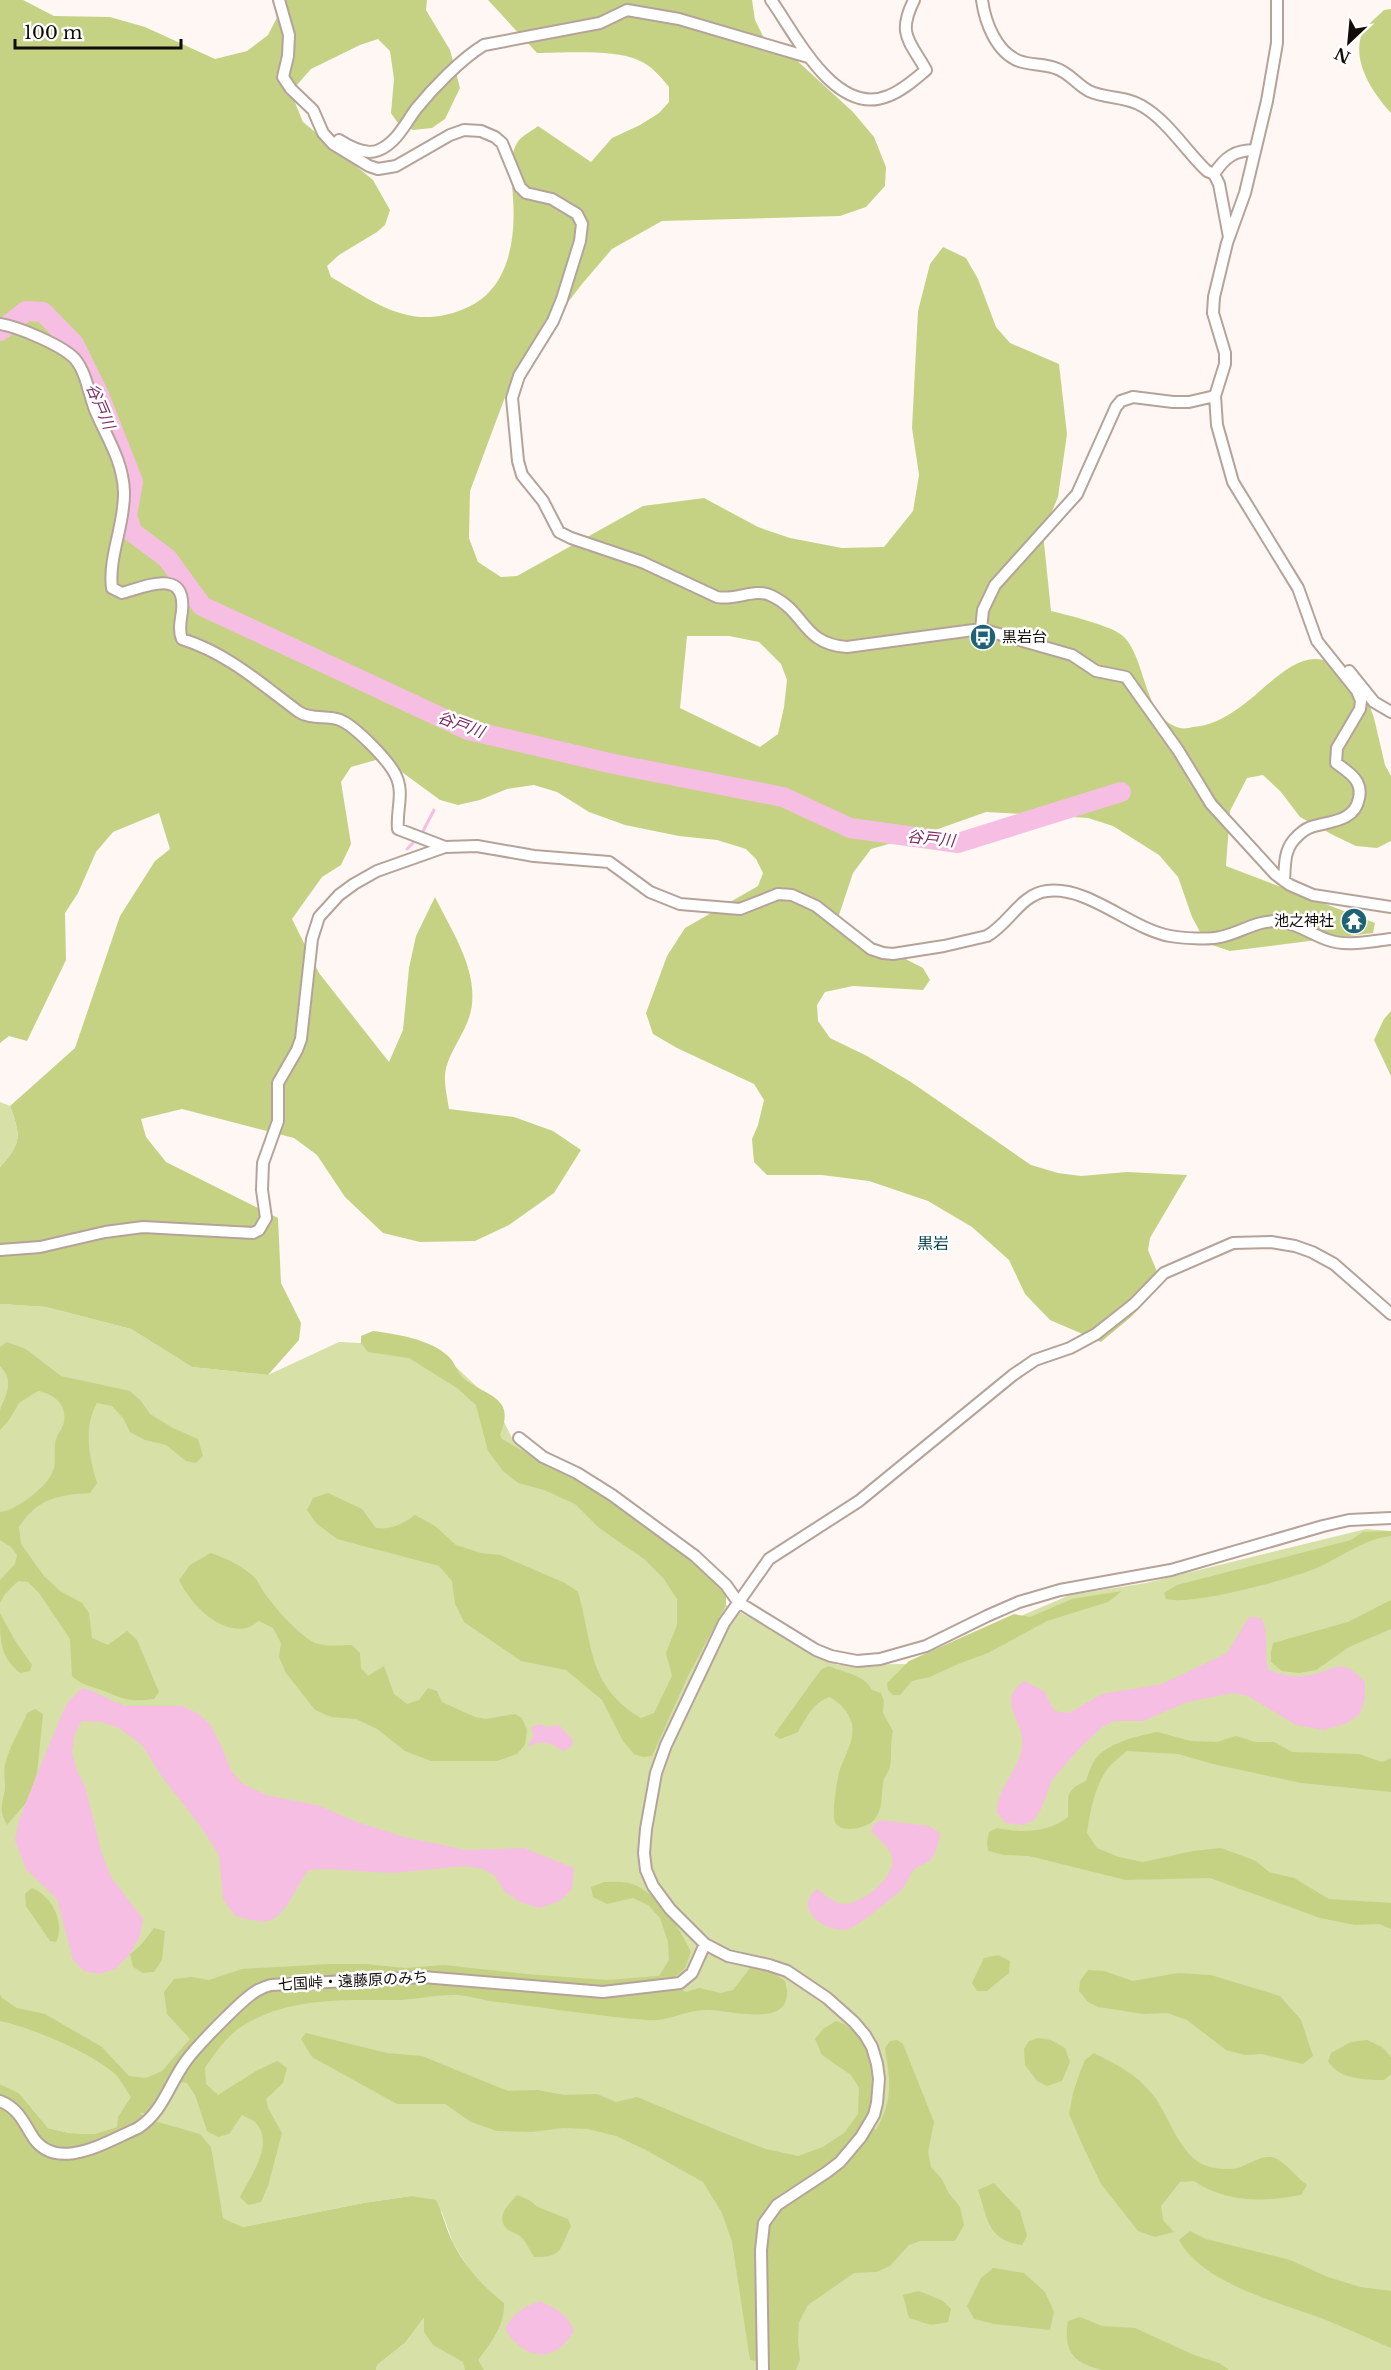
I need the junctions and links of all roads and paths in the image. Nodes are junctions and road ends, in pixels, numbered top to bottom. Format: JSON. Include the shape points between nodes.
{"nodes":[{"id":1,"x":279,"y":0,"type":"edge"},
{"id":2,"x":771,"y":0,"type":"edge"},
{"id":3,"x":914,"y":0,"type":"edge"},
{"id":4,"x":982,"y":0,"type":"edge"},
{"id":5,"x":1277,"y":0,"type":"edge"},
{"id":6,"x":808,"y":57,"type":"junction"},
{"id":7,"x":329,"y":140,"type":"junction"},
{"id":8,"x":1255,"y":150,"type":"junction"},
{"id":9,"x":1214,"y":174,"type":"junction"},
{"id":10,"x":1229,"y":237,"type":"junction"},
{"id":11,"x":0,"y":324,"type":"edge"},
{"id":12,"x":1215,"y":396,"type":"junction"},
{"id":13,"x":981,"y":629,"type":"junction"},
{"id":14,"x":1338,"y":667,"type":"junction"},
{"id":15,"x":1391,"y":711,"type":"edge"},
{"id":16,"x":441,"y":845,"type":"junction"},
{"id":17,"x":1284,"y":881,"type":"junction"},
{"id":18,"x":1391,"y":907,"type":"edge"},
{"id":19,"x":1391,"y":939,"type":"edge"},
{"id":20,"x":0,"y":1250,"type":"edge"},
{"id":21,"x":1391,"y":1314,"type":"edge"},
{"id":22,"x":519,"y":1438,"type":"dead end"},
{"id":23,"x":1391,"y":1518,"type":"edge"},
{"id":24,"x":738,"y":1602,"type":"junction"},
{"id":25,"x":705,"y":1944,"type":"junction"},
{"id":26,"x":0,"y":2101,"type":"edge"},
{"id":27,"x":763,"y":2370,"type":"edge"}],
"edges":[{"from":1,"to":7,"type":"street","via":[[289,35],[283,77],[313,110]]},
{"from":2,"to":6,"type":"street"},
{"from":3,"to":6,"type":"street","via":[[905,29],[926,70],[889,96],[868,100],[856,97],[823,74]]},
{"from":4,"to":9,"type":"street","via":[[993,35],[1015,59],[1056,68],[1090,91],[1140,104],[1153,112],[1190,155]]},
{"from":5,"to":8,"type":"street","via":[[1274,67]]},
{"from":6,"to":7,"type":"street","via":[[679,20],[627,10],[600,23],[484,45],[472,52],[416,109],[396,137],[377,151],[359,150],[334,137]]},
{"from":7,"to":13,"type":"street","via":[[369,166],[387,168],[405,162],[450,135],[464,130],[481,131],[502,143],[526,194],[563,204],[580,218],[578,252],[562,299],[519,376],[512,398],[522,475],[543,501],[559,532],[642,562],[717,597],[727,599],[764,592],[772,595],[829,645],[847,647]]},
{"from":8,"to":9,"type":"street","via":[[1234,153]]},
{"from":8,"to":10,"type":"street"},
{"from":9,"to":10,"type":"street"},
{"from":10,"to":12,"type":"street","via":[[1214,297],[1213,313],[1226,364]]},
{"from":11,"to":16,"type":"street","via":[[16,327],[64,350],[75,360],[114,446],[124,491],[111,571],[112,588],[122,593],[162,582],[180,591],[182,639],[228,660],[301,713],[347,725],[380,754],[400,784],[398,829]]},
{"from":12,"to":13,"type":"street","via":[[1189,402],[1133,397],[1121,401],[1077,494],[995,585],[983,610]]},
{"from":12,"to":14,"type":"street","via":[[1217,425],[1233,482],[1298,588],[1317,641]]},
{"from":13,"to":17,"type":"street","via":[[1072,655],[1095,671],[1126,676],[1211,804]]},
{"from":14,"to":15,"type":"street","via":[[1342,664],[1374,702]]},
{"from":14,"to":17,"type":"street","via":[[1361,701],[1335,757],[1336,763],[1359,784],[1358,804],[1343,819],[1311,827],[1291,843]]},
{"from":16,"to":19,"type":"street","via":[[609,862],[650,892],[680,904],[740,909],[778,894],[792,895],[816,906],[871,949],[893,954],[987,936],[998,930],[1027,899],[1048,891],[1071,892],[1141,927],[1173,937],[1219,938],[1255,924],[1279,921],[1337,942]]},
{"from":16,"to":20,"type":"street","via":[[354,884],[319,917],[312,939],[301,1038],[278,1083],[278,1121],[263,1163],[266,1218],[259,1230],[253,1233],[127,1228],[56,1244]]},
{"from":17,"to":18,"type":"street","via":[[1319,896]]},
{"from":21,"to":24,"type":"street","via":[[1334,1264],[1295,1246],[1245,1242],[1164,1273],[1134,1304],[1096,1334],[1035,1360],[1013,1375],[859,1501],[770,1559]]},
{"from":22,"to":24,"type":"street","via":[[543,1457],[612,1495],[695,1556]]},
{"from":23,"to":24,"type":"street","via":[[1349,1520],[1171,1570],[1060,1590],[1019,1602],[926,1646],[880,1659],[856,1661],[831,1656]]},
{"from":24,"to":25,"type":"street","via":[[724,1623],[666,1745],[656,1773],[646,1829],[645,1862],[653,1886]]},
{"from":25,"to":26,"type":"street","name":"七国峠・遠藤原のみち","via":[[692,1973],[680,1983],[603,1992],[444,1978],[271,1985],[245,2000],[186,2061],[148,2121],[71,2155],[57,2155],[36,2144],[20,2115]]},
{"from":25,"to":27,"type":"street","via":[[728,1956],[788,1971],[827,1998],[865,2035],[872,2047],[879,2079],[874,2115],[851,2149],[827,2172],[777,2205],[764,2223]]}]}
